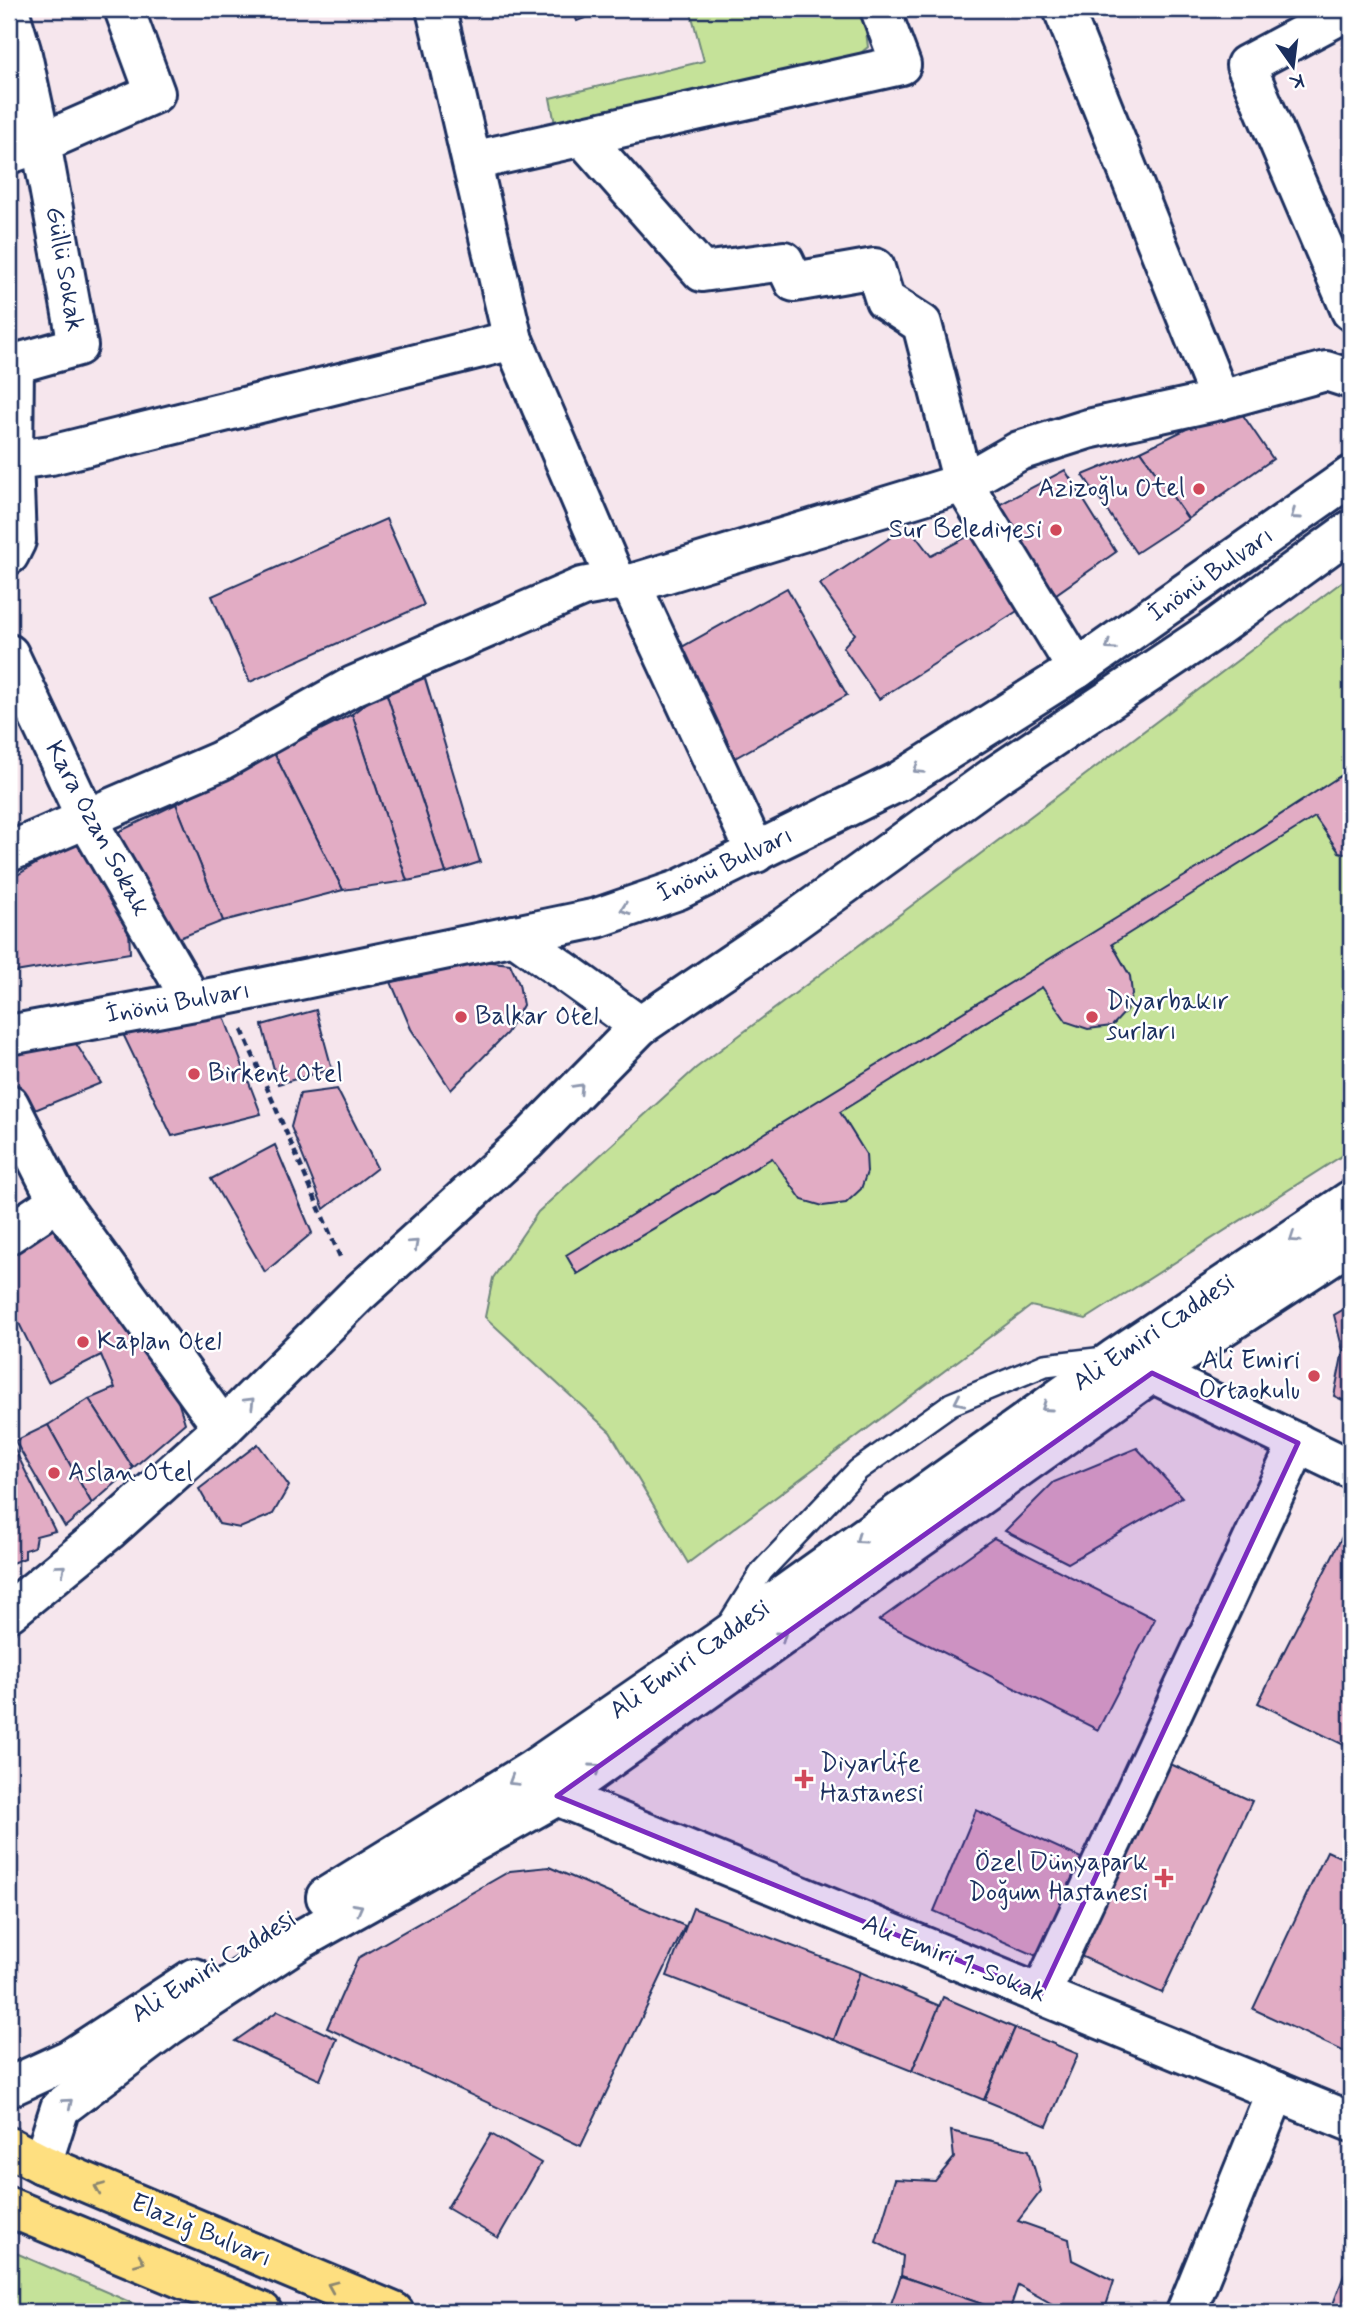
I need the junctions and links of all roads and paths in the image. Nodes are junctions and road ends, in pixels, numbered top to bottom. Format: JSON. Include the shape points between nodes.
{"nodes":[{"id":1,"x":124,"y":9,"type":"edge"},
{"id":2,"x":436,"y":9,"type":"edge"},
{"id":3,"x":880,"y":9,"type":"edge"},
{"id":4,"x":1063,"y":9,"type":"edge"},
{"id":5,"x":1351,"y":9,"type":"edge"},
{"id":6,"x":9,"y":10,"type":"edge"},
{"id":7,"x":582,"y":136,"type":"junction"},
{"id":8,"x":25,"y":149,"type":"edge"},
{"id":9,"x":472,"y":160,"type":"junction"},
{"id":10,"x":1351,"y":311,"type":"edge"},
{"id":11,"x":513,"y":340,"type":"junction"},
{"id":12,"x":1351,"y":379,"type":"edge"},
{"id":13,"x":1220,"y":400,"type":"junction"},
{"id":14,"x":11,"y":461,"type":"edge"},
{"id":15,"x":1351,"y":476,"type":"edge"},
{"id":16,"x":963,"y":483,"type":"junction"},
{"id":17,"x":1351,"y":530,"type":"edge"},
{"id":18,"x":9,"y":555,"type":"edge"},
{"id":19,"x":624,"y":582,"type":"junction"},
{"id":20,"x":9,"y":654,"type":"edge"},
{"id":21,"x":1077,"y":669,"type":"junction"},
{"id":22,"x":86,"y":818,"type":"junction"},
{"id":23,"x":9,"y":852,"type":"edge"},
{"id":24,"x":756,"y":853,"type":"junction"},
{"id":25,"x":514,"y":934,"type":"junction"},
{"id":26,"x":209,"y":998,"type":"junction"},
{"id":27,"x":640,"y":1026,"type":"junction"},
{"id":28,"x":9,"y":1035,"type":"edge"},
{"id":29,"x":9,"y":1104,"type":"edge"},
{"id":30,"x":1351,"y":1200,"type":"edge"},
{"id":31,"x":58,"y":1201,"type":"junction"},
{"id":32,"x":9,"y":1234,"type":"edge"},
{"id":33,"x":1351,"y":1243,"type":"edge"},
{"id":34,"x":357,"y":1295,"type":"junction"},
{"id":35,"x":1117,"y":1357,"type":"junction"},
{"id":36,"x":1152,"y":1373,"type":"junction"},
{"id":37,"x":223,"y":1428,"type":"junction"},
{"id":38,"x":1298,"y":1443,"type":"junction"},
{"id":39,"x":1351,"y":1469,"type":"edge"},
{"id":40,"x":9,"y":1612,"type":"edge"},
{"id":41,"x":718,"y":1642,"type":"junction"},
{"id":42,"x":557,"y":1796,"type":"junction"},
{"id":43,"x":1041,"y":1994,"type":"junction"},
{"id":44,"x":9,"y":2087,"type":"edge"},
{"id":45,"x":1276,"y":2091,"type":"junction"},
{"id":46,"x":1351,"y":2122,"type":"edge"},
{"id":47,"x":25,"y":2156,"type":"edge"},
{"id":48,"x":9,"y":2207,"type":"edge"},
{"id":49,"x":262,"y":2312,"type":"edge"},
{"id":50,"x":394,"y":2312,"type":"edge"},
{"id":51,"x":1186,"y":2312,"type":"edge"}],
"edges":[{"from":1,"to":8,"type":"street","via":[[155,93]]},
{"from":2,"to":9,"type":"street"},
{"from":3,"to":7,"type":"street","via":[[901,65]]},
{"from":4,"to":13,"type":"street"},
{"from":5,"to":10,"type":"street","via":[[1246,65]]},
{"from":6,"to":8,"type":"street","via":[[21,50]]},
{"from":7,"to":9,"type":"street"},
{"from":7,"to":16,"type":"street","via":[[702,272],[784,261],[794,282],[875,268],[885,300],[922,324]]},
{"from":8,"to":14,"type":"street","name":"Güllü Sokak","via":[[78,346],[13,364]]},
{"from":9,"to":11,"type":"street"},
{"from":11,"to":14,"type":"street","via":[[51,455]]},
{"from":11,"to":19,"type":"street"},
{"from":12,"to":13,"type":"street","via":[[1326,371]]},
{"from":13,"to":16,"type":"street","via":[[1088,429],[1030,447]]},
{"from":14,"to":18,"type":"street","name":"Güllü Sokak","via":[[16,541]]},
{"from":15,"to":21,"type":"street","name":"İnönü Bulvarı","one_way":true},
{"from":16,"to":19,"type":"street"},
{"from":16,"to":21,"type":"street"},
{"from":17,"to":27,"type":"street"},
{"from":19,"to":22,"type":"street","via":[[582,587],[352,686],[220,761]]},
{"from":19,"to":24,"type":"street"},
{"from":20,"to":22,"type":"street","name":"Kara Ozan Sokak"},
{"from":21,"to":24,"type":"street","name":"İnönü Bulvarı","one_way":true,"via":[[898,782]]},
{"from":22,"to":23,"type":"street"},
{"from":22,"to":26,"type":"street","name":"Kara Ozan Sokak"},
{"from":24,"to":25,"type":"street","name":"İnönü Bulvarı","one_way":true,"via":[[678,890],[597,918]]},
{"from":25,"to":26,"type":"street","name":"İnönü Bulvarı"},
{"from":25,"to":27,"type":"street"},
{"from":26,"to":28,"type":"street","name":"İnönü Bulvarı"},
{"from":26,"to":34,"type":"path"},
{"from":34,"to":27,"type":"street","one_way":true,"via":[[526,1142]]},
{"from":29,"to":31,"type":"street"},
{"from":30,"to":35,"type":"street","name":"Ali Emiri Caddesi","one_way":true},
{"from":31,"to":32,"type":"street"},
{"from":31,"to":37,"type":"street"},
{"from":33,"to":36,"type":"street"},
{"from":37,"to":34,"type":"street","one_way":true},
{"from":35,"to":36,"type":"street"},
{"from":35,"to":41,"type":"street","name":"Ali Emiri Caddesi","one_way":true},
{"from":35,"to":41,"type":"lane","one_way":true,"via":[[1045,1364],[951,1404],[858,1469],[762,1571]]},
{"from":36,"to":38,"type":"street"},
{"from":42,"to":36,"type":"street","one_way":true},
{"from":40,"to":37,"type":"street","one_way":true},
{"from":38,"to":39,"type":"street"},
{"from":38,"to":43,"type":"street"},
{"from":41,"to":44,"type":"street","name":"Ali Emiri Caddesi","one_way":true,"via":[[532,1770],[70,2059]]},
{"from":42,"to":43,"type":"street","name":"Ali Emiri 1. Sokak"},
{"from":47,"to":42,"type":"street","one_way":true,"via":[[60,2108],[170,2025],[298,1941]]},
{"from":43,"to":45,"type":"street","name":"Ali Emiri 1. Sokak"},
{"from":45,"to":46,"type":"street","name":"Ali Emiri 1. Sokak"},
{"from":45,"to":51,"type":"street"},
{"from":50,"to":47,"type":"main road","name":"Elazığ Bulvarı","one_way":true},
{"from":48,"to":49,"type":"main road","name":"Elazığ Bulvarı","one_way":true}]}
